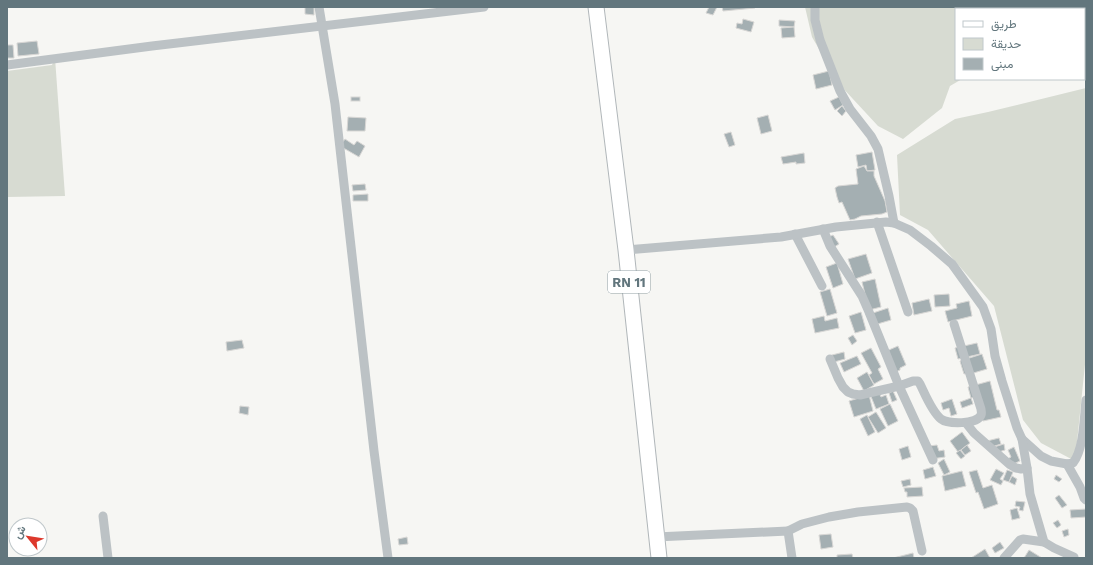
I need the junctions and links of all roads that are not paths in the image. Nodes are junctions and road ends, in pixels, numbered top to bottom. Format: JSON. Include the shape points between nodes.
{"nodes":[{"id":1,"x":319,"y":7,"type":"edge"},
{"id":2,"x":484,"y":7,"type":"edge"},
{"id":3,"x":596,"y":7,"type":"edge"},
{"id":4,"x":815,"y":7,"type":"edge"},
{"id":5,"x":322,"y":26,"type":"junction"},
{"id":6,"x":7,"y":65,"type":"edge"},
{"id":7,"x":878,"y":222,"type":"junction"},
{"id":8,"x":894,"y":223,"type":"junction"},
{"id":9,"x":823,"y":229,"type":"junction"},
{"id":10,"x":795,"y":234,"type":"junction"},
{"id":11,"x":626,"y":250,"type":"junction"},
{"id":12,"x":822,"y":286,"type":"dead end"},
{"id":13,"x":908,"y":312,"type":"dead end"},
{"id":14,"x":954,"y":324,"type":"dead end"},
{"id":15,"x":830,"y":359,"type":"dead end"},
{"id":16,"x":899,"y":386,"type":"junction"},
{"id":17,"x":1086,"y":400,"type":"edge"},
{"id":18,"x":966,"y":423,"type":"junction"},
{"id":19,"x":1022,"y":439,"type":"junction"},
{"id":20,"x":933,"y":460,"type":"dead end"},
{"id":21,"x":1067,"y":464,"type":"junction"},
{"id":22,"x":1027,"y":468,"type":"junction"},
{"id":23,"x":1083,"y":487,"type":"edge"},
{"id":24,"x":1086,"y":500,"type":"edge"},
{"id":25,"x":104,"y":516,"type":"dead end"},
{"id":26,"x":788,"y":531,"type":"junction"},
{"id":27,"x":656,"y":537,"type":"junction"},
{"id":28,"x":1044,"y":542,"type":"junction"},
{"id":29,"x":922,"y":551,"type":"dead end"},
{"id":30,"x":1074,"y":557,"type":"dead end"},
{"id":31,"x":108,"y":558,"type":"edge"},
{"id":32,"x":388,"y":558,"type":"edge"},
{"id":33,"x":659,"y":558,"type":"edge"},
{"id":34,"x":792,"y":558,"type":"edge"},
{"id":35,"x":1004,"y":558,"type":"edge"}],
"edges":[{"from":1,"to":5,"type":"street"},
{"from":2,"to":5,"type":"street"},
{"from":3,"to":11,"type":"main road","number":"RN 11"},
{"from":4,"to":8,"type":"street","via":[[820,40],[840,91],[878,149]]},
{"from":5,"to":6,"type":"street"},
{"from":5,"to":32,"type":"street","via":[[335,104]]},
{"from":7,"to":8,"type":"street"},
{"from":7,"to":9,"type":"street"},
{"from":7,"to":13,"type":"street"},
{"from":8,"to":19,"type":"street","via":[[910,230],[952,264],[982,307],[991,329],[1002,381]]},
{"from":9,"to":10,"type":"street"},
{"from":9,"to":16,"type":"street","via":[[830,246],[862,296]]},
{"from":10,"to":11,"type":"street"},
{"from":10,"to":12,"type":"street"},
{"from":11,"to":27,"type":"main road","number":"RN 11"},
{"from":14,"to":18,"type":"street","via":[[982,414],[979,418]]},
{"from":15,"to":16,"type":"street","via":[[843,387],[853,394],[860,395]]},
{"from":16,"to":18,"type":"street","via":[[918,381],[940,418],[949,422]]},
{"from":16,"to":20,"type":"street"},
{"from":17,"to":21,"type":"street","via":[[1080,449],[1073,463]]},
{"from":18,"to":22,"type":"street","via":[[1009,464],[1016,468]]},
{"from":19,"to":21,"type":"street","via":[[1041,456]]},
{"from":19,"to":22,"type":"street"},
{"from":21,"to":23,"type":"street"},
{"from":22,"to":28,"type":"street","via":[[1030,494]]},
{"from":23,"to":24,"type":"street"},
{"from":25,"to":31,"type":"street"},
{"from":26,"to":27,"type":"street"},
{"from":26,"to":29,"type":"street","via":[[802,524],[829,517],[906,507],[913,511]]},
{"from":26,"to":34,"type":"street"},
{"from":27,"to":33,"type":"main road","number":"RN 11"},
{"from":28,"to":30,"type":"street"},
{"from":28,"to":35,"type":"street","via":[[1020,540]]}]}
